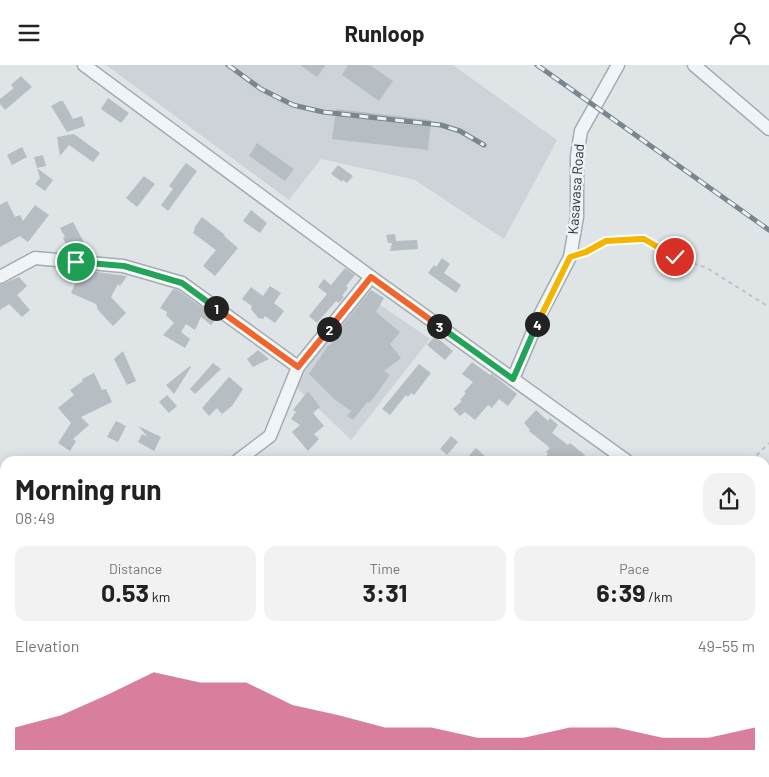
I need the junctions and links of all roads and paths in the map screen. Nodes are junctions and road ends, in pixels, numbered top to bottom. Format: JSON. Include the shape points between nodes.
{"nodes":[{"id":1,"x":84,"y":65,"type":"edge"},
{"id":2,"x":618,"y":65,"type":"edge"},
{"id":3,"x":694,"y":65,"type":"edge"},
{"id":4,"x":769,"y":129,"type":"edge"},
{"id":5,"x":570,"y":257,"type":"junction"},
{"id":6,"x":0,"y":277,"type":"edge"},
{"id":7,"x":371,"y":277,"type":"junction"},
{"id":8,"x":769,"y":307,"type":"edge"},
{"id":9,"x":298,"y":367,"type":"junction"},
{"id":10,"x":513,"y":379,"type":"junction"},
{"id":11,"x":769,"y":443,"type":"edge"},
{"id":12,"x":244,"y":456,"type":"edge"},
{"id":13,"x":620,"y":456,"type":"edge"},
{"id":14,"x":756,"y":456,"type":"edge"}],
"edges":[{"from":1,"to":7,"type":"street"},
{"from":2,"to":5,"type":"street","name":"Kasavasa Road","via":[[581,131],[577,156],[577,217]]},
{"from":3,"to":4,"type":"street"},
{"from":5,"to":8,"type":"path","via":[[606,241],[644,239],[675,257],[707,268]]},
{"from":5,"to":10,"type":"street","name":"Kasavasa Road","via":[[541,313]]},
{"from":6,"to":9,"type":"street","via":[[35,258],[124,266],[182,283]]},
{"from":7,"to":9,"type":"street"},
{"from":7,"to":10,"type":"street"},
{"from":9,"to":12,"type":"street","via":[[270,436]]},
{"from":10,"to":13,"type":"street"},
{"from":11,"to":14,"type":"path"}]}
